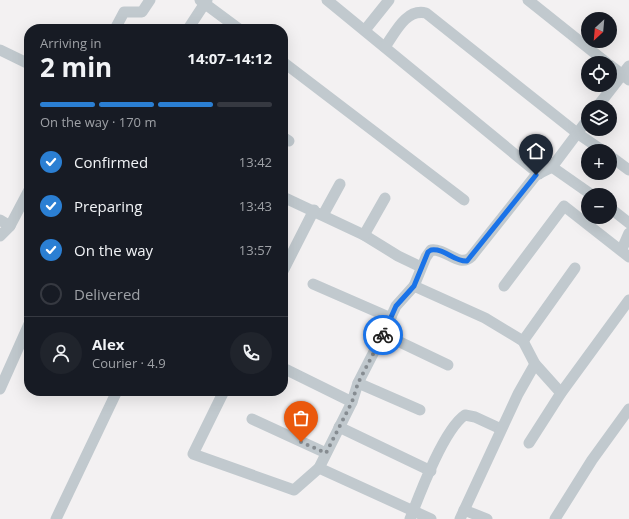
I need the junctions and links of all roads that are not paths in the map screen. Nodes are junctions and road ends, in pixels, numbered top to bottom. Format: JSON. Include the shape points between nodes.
{"nodes":[{"id":1,"x":150,"y":0,"type":"edge"},
{"id":2,"x":327,"y":0,"type":"edge"},
{"id":3,"x":390,"y":0,"type":"edge"},
{"id":4,"x":528,"y":0,"type":"edge"},
{"id":5,"x":204,"y":1,"type":"edge"},
{"id":6,"x":118,"y":24,"type":"edge"},
{"id":7,"x":191,"y":24,"type":"edge"},
{"id":8,"x":233,"y":24,"type":"edge"},
{"id":9,"x":365,"y":30,"type":"junction"},
{"id":10,"x":384,"y":47,"type":"junction"},
{"id":11,"x":0,"y":50,"type":"edge"},
{"id":12,"x":598,"y":56,"type":"edge"},
{"id":13,"x":24,"y":62,"type":"edge"},
{"id":14,"x":288,"y":66,"type":"edge"},
{"id":15,"x":617,"y":69,"type":"edge"},
{"id":16,"x":627,"y":74,"type":"edge"},
{"id":17,"x":603,"y":100,"type":"edge"},
{"id":18,"x":581,"y":128,"type":"edge"},
{"id":19,"x":577,"y":133,"type":"junction"},
{"id":20,"x":593,"y":144,"type":"edge"},
{"id":21,"x":617,"y":161,"type":"edge"},
{"id":22,"x":552,"y":167,"type":"junction"},
{"id":23,"x":629,"y":170,"type":"edge"},
{"id":24,"x":539,"y":174,"type":"junction"},
{"id":25,"x":340,"y":184,"type":"dead end"},
{"id":26,"x":582,"y":188,"type":"edge"},
{"id":27,"x":24,"y":197,"type":"edge"},
{"id":28,"x":385,"y":198,"type":"dead end"},
{"id":29,"x":288,"y":200,"type":"edge"},
{"id":30,"x":464,"y":200,"type":"dead end"},
{"id":31,"x":319,"y":213,"type":"junction"},
{"id":32,"x":617,"y":214,"type":"edge"},
{"id":33,"x":5,"y":223,"type":"edge"},
{"id":34,"x":629,"y":223,"type":"edge"},
{"id":35,"x":629,"y":233,"type":"edge"},
{"id":36,"x":0,"y":236,"type":"edge"},
{"id":37,"x":364,"y":236,"type":"junction"},
{"id":38,"x":625,"y":253,"type":"edge"},
{"id":39,"x":288,"y":263,"type":"edge"},
{"id":40,"x":421,"y":267,"type":"junction"},
{"id":41,"x":575,"y":268,"type":"dead end"},
{"id":42,"x":313,"y":284,"type":"dead end"},
{"id":43,"x":414,"y":286,"type":"junction"},
{"id":44,"x":504,"y":286,"type":"dead end"},
{"id":45,"x":629,"y":300,"type":"edge"},
{"id":46,"x":391,"y":318,"type":"junction"},
{"id":47,"x":383,"y":334,"type":"junction"},
{"id":48,"x":24,"y":335,"type":"edge"},
{"id":49,"x":523,"y":341,"type":"junction"},
{"id":50,"x":536,"y":364,"type":"junction"},
{"id":51,"x":448,"y":365,"type":"dead end"},
{"id":52,"x":288,"y":370,"type":"edge"},
{"id":53,"x":358,"y":383,"type":"junction"},
{"id":54,"x":0,"y":389,"type":"edge"},
{"id":55,"x":561,"y":393,"type":"junction"},
{"id":56,"x":115,"y":396,"type":"edge"},
{"id":57,"x":222,"y":396,"type":"edge"},
{"id":58,"x":352,"y":402,"type":"junction"},
{"id":59,"x":629,"y":409,"type":"edge"},
{"id":60,"x":420,"y":410,"type":"dead end"},
{"id":61,"x":252,"y":419,"type":"dead end"},
{"id":62,"x":339,"y":427,"type":"junction"},
{"id":63,"x":500,"y":429,"type":"junction"},
{"id":64,"x":529,"y":442,"type":"dead end"},
{"id":65,"x":326,"y":453,"type":"junction"},
{"id":66,"x":319,"y":468,"type":"junction"},
{"id":67,"x":431,"y":471,"type":"junction"},
{"id":68,"x":462,"y":514,"type":"edge"},
{"id":69,"x":411,"y":515,"type":"edge"},
{"id":70,"x":56,"y":519,"type":"edge"},
{"id":71,"x":431,"y":519,"type":"edge"},
{"id":72,"x":487,"y":519,"type":"edge"},
{"id":73,"x":556,"y":519,"type":"edge"}],
"edges":[{"from":1,"to":6,"type":"street","via":[[142,12],[124,12]]},
{"from":2,"to":9,"type":"street"},
{"from":3,"to":9,"type":"street"},
{"from":4,"to":12,"type":"street"},
{"from":5,"to":7,"type":"street"},
{"from":5,"to":8,"type":"street"},
{"from":9,"to":10,"type":"street"},
{"from":10,"to":19,"type":"street","via":[[410,14],[426,12]]},
{"from":10,"to":24,"type":"street"},
{"from":11,"to":13,"type":"street"},
{"from":14,"to":30,"type":"street"},
{"from":15,"to":16,"type":"street"},
{"from":16,"to":17,"type":"street"},
{"from":18,"to":19,"type":"street"},
{"from":19,"to":20,"type":"street"},
{"from":19,"to":22,"type":"street"},
{"from":21,"to":23,"type":"street"},
{"from":22,"to":24,"type":"street"},
{"from":22,"to":26,"type":"street"},
{"from":24,"to":40,"type":"street","via":[[467,261],[441,250],[431,250]]},
{"from":25,"to":31,"type":"street"},
{"from":27,"to":33,"type":"street"},
{"from":28,"to":37,"type":"street"},
{"from":29,"to":31,"type":"street"},
{"from":31,"to":37,"type":"street"},
{"from":31,"to":39,"type":"street"},
{"from":32,"to":34,"type":"street"},
{"from":33,"to":36,"type":"street"},
{"from":35,"to":38,"type":"street"},
{"from":37,"to":40,"type":"street"},
{"from":38,"to":44,"type":"street","via":[[564,206]]},
{"from":40,"to":43,"type":"street"},
{"from":41,"to":49,"type":"street"},
{"from":42,"to":46,"type":"street"},
{"from":43,"to":46,"type":"street","via":[[396,306]]},
{"from":43,"to":49,"type":"street","via":[[485,318]]},
{"from":45,"to":55,"type":"street"},
{"from":46,"to":47,"type":"street"},
{"from":47,"to":51,"type":"street"},
{"from":47,"to":53,"type":"street"},
{"from":48,"to":54,"type":"street"},
{"from":49,"to":50,"type":"street"},
{"from":50,"to":55,"type":"street"},
{"from":50,"to":63,"type":"street"},
{"from":52,"to":58,"type":"street"},
{"from":53,"to":58,"type":"street"},
{"from":53,"to":60,"type":"street"},
{"from":55,"to":64,"type":"street"},
{"from":56,"to":70,"type":"street"},
{"from":57,"to":66,"type":"street","via":[[193,454],[294,490]]},
{"from":58,"to":62,"type":"street"},
{"from":59,"to":73,"type":"street","via":[[592,460]]},
{"from":61,"to":65,"type":"street"},
{"from":62,"to":65,"type":"street"},
{"from":62,"to":67,"type":"street"},
{"from":63,"to":67,"type":"street","via":[[465,415],[459,419],[442,445]]},
{"from":63,"to":68,"type":"street"},
{"from":65,"to":66,"type":"street"},
{"from":66,"to":69,"type":"street"},
{"from":67,"to":69,"type":"street"},
{"from":68,"to":72,"type":"street"},
{"from":69,"to":71,"type":"street"}]}
